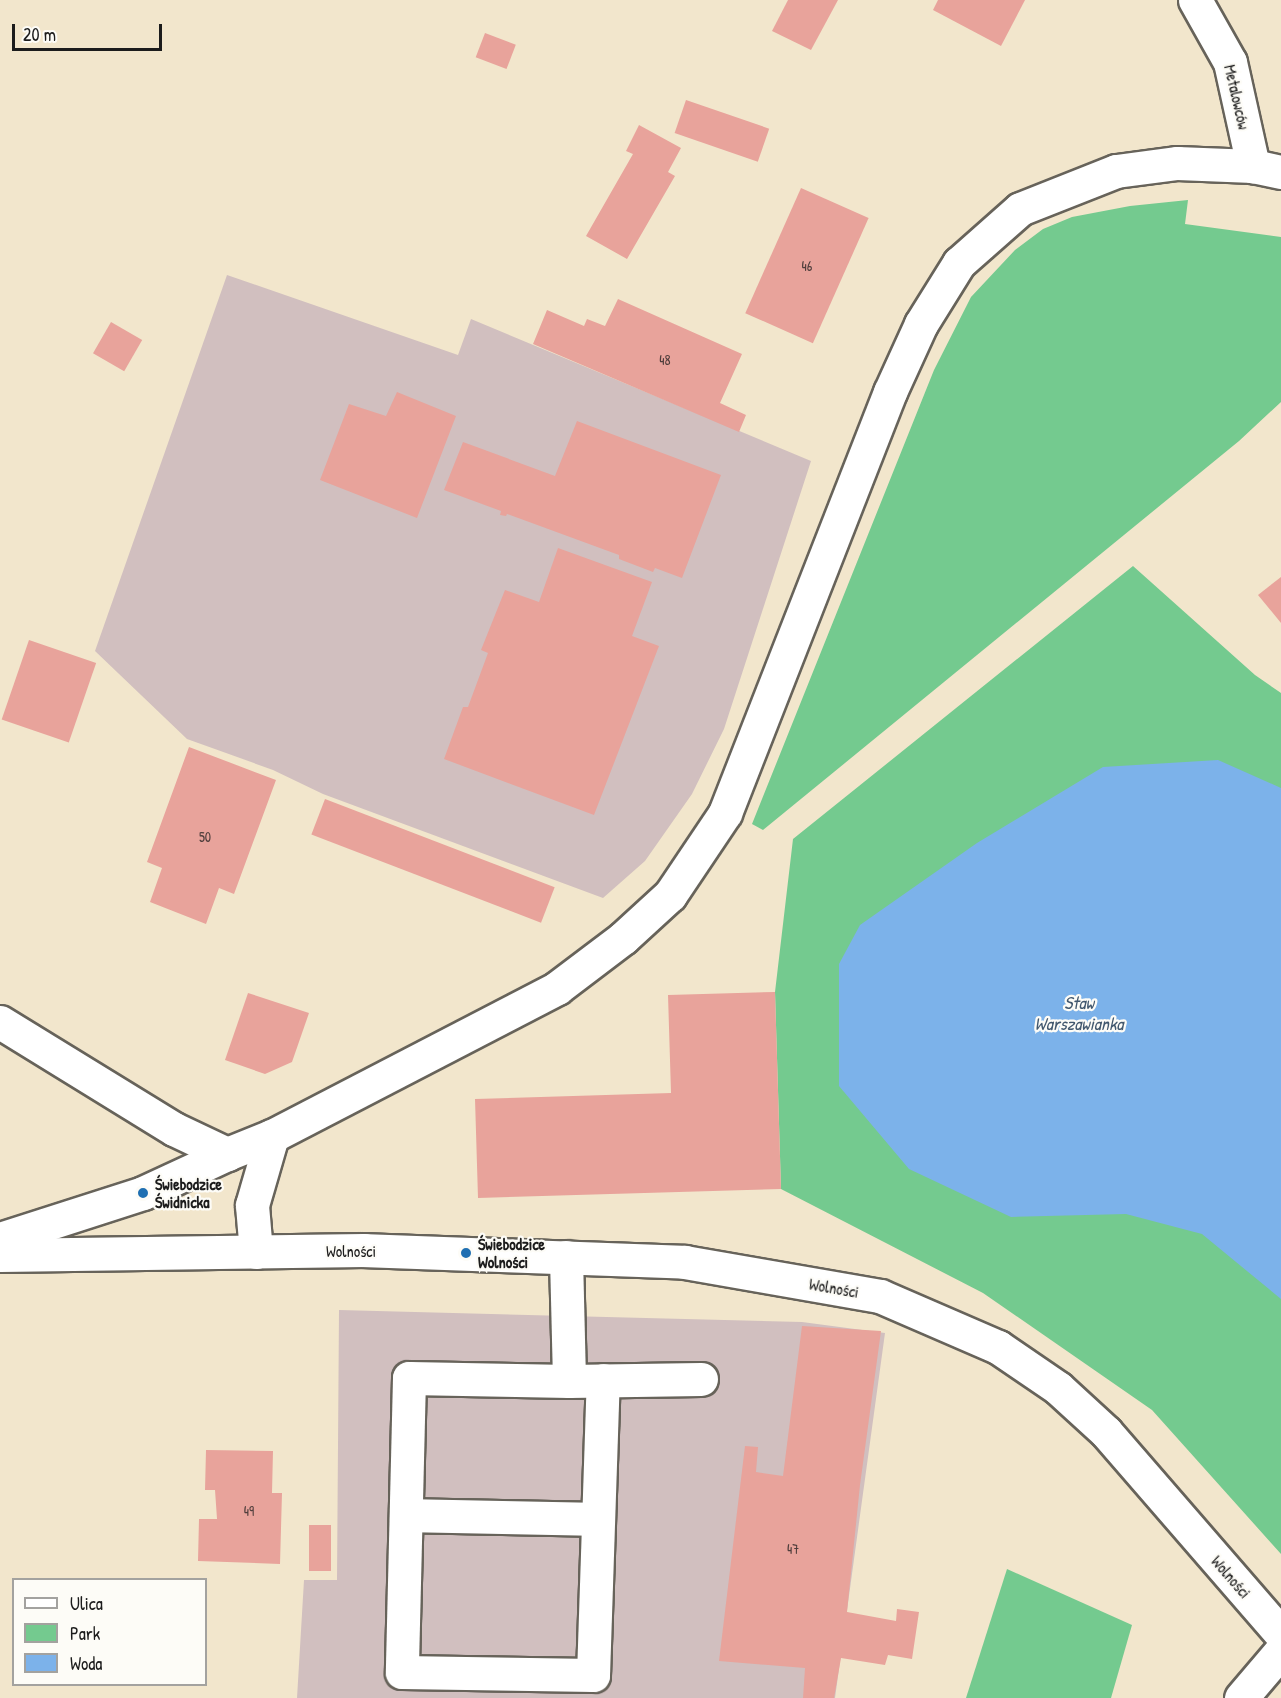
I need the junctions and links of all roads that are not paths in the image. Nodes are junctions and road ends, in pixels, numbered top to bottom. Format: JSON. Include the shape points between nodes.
{"nodes":[{"id":1,"x":1194,"y":0,"type":"edge"},
{"id":2,"x":1267,"y":169,"type":"edge"},
{"id":3,"x":0,"y":1022,"type":"edge"},
{"id":4,"x":272,"y":1136,"type":"junction"},
{"id":5,"x":227,"y":1154,"type":"junction"},
{"id":6,"x":0,"y":1239,"type":"edge"},
{"id":7,"x":256,"y":1252,"type":"junction"},
{"id":8,"x":0,"y":1255,"type":"edge"},
{"id":9,"x":566,"y":1257,"type":"junction"},
{"id":10,"x":701,"y":1379,"type":"dead end"},
{"id":11,"x":603,"y":1380,"type":"junction"},
{"id":12,"x":569,"y":1381,"type":"junction"},
{"id":13,"x":406,"y":1515,"type":"junction"},
{"id":14,"x":598,"y":1519,"type":"junction"},
{"id":15,"x":1281,"y":1635,"type":"edge"},
{"id":16,"x":1281,"y":1651,"type":"edge"},
{"id":17,"x":594,"y":1687,"type":"edge"},
{"id":18,"x":1241,"y":1698,"type":"edge"}],
"edges":[{"from":1,"to":2,"type":"street","name":"Metalowców","via":[[1230,62]]},
{"from":2,"to":4,"type":"street","via":[[1177,163],[1116,171],[1020,209],[959,263],[921,324],[890,392],[725,813],[670,896],[557,988]]},
{"from":3,"to":5,"type":"street","via":[[174,1129]]},
{"from":4,"to":5,"type":"street"},
{"from":4,"to":7,"type":"street","via":[[252,1204]]},
{"from":5,"to":6,"type":"street","via":[[143,1193]]},
{"from":7,"to":8,"type":"street","name":"Wolności"},
{"from":7,"to":9,"type":"street","name":"Wolności","via":[[364,1250]]},
{"from":9,"to":12,"type":"street"},
{"from":9,"to":15,"type":"street","name":"Wolności","via":[[685,1262],[880,1296],[998,1347],[1058,1388],[1106,1432]]},
{"from":10,"to":11,"type":"street"},
{"from":11,"to":12,"type":"street"},
{"from":11,"to":14,"type":"street"},
{"from":12,"to":13,"type":"street","via":[[409,1378]]},
{"from":13,"to":14,"type":"street"},
{"from":13,"to":17,"type":"street","via":[[402,1672]]},
{"from":14,"to":17,"type":"street"},
{"from":16,"to":18,"type":"street"}]}
